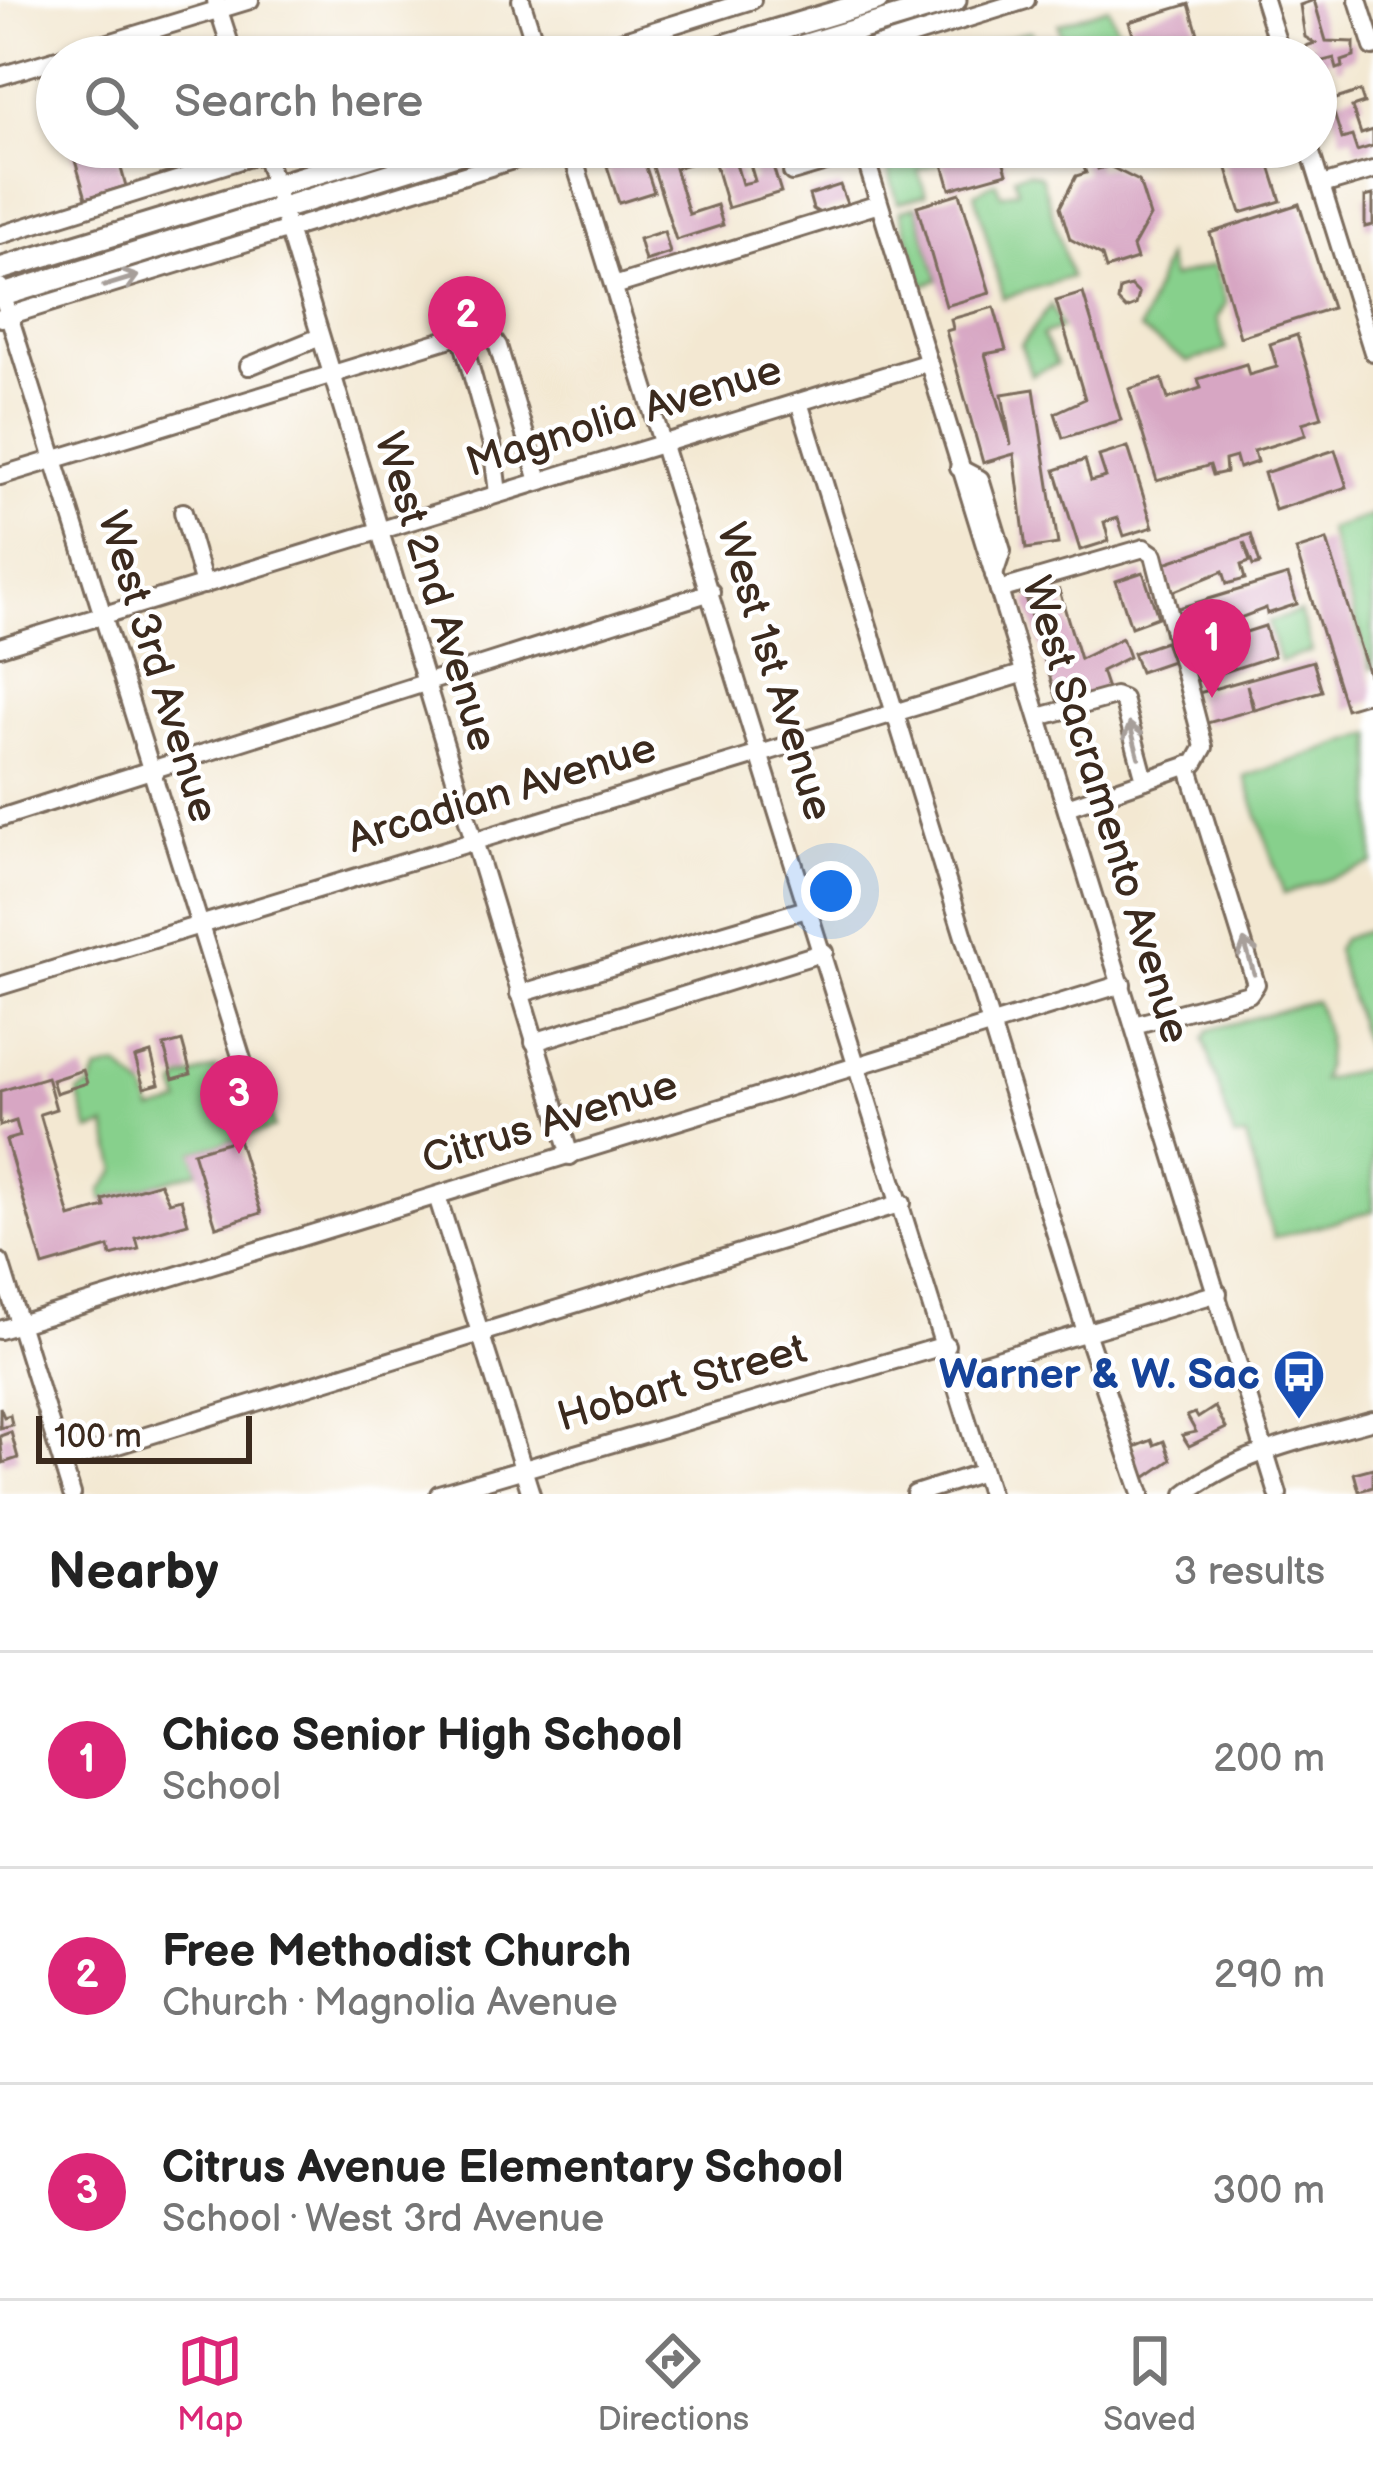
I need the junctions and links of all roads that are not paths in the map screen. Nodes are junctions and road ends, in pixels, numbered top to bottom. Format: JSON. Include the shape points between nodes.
{"nodes":[{"id":1,"x":250,"y":0,"type":"edge"},
{"id":2,"x":521,"y":0,"type":"edge"},
{"id":3,"x":750,"y":0,"type":"edge"},
{"id":4,"x":877,"y":0,"type":"edge"},
{"id":5,"x":955,"y":0,"type":"edge"},
{"id":6,"x":1026,"y":0,"type":"edge"},
{"id":7,"x":1264,"y":0,"type":"edge"},
{"id":8,"x":1358,"y":0,"type":"edge"},
{"id":9,"x":218,"y":5,"type":"edge"},
{"id":10,"x":126,"y":36,"type":"edge"},
{"id":11,"x":228,"y":36,"type":"edge"},
{"id":12,"x":532,"y":36,"type":"edge"},
{"id":13,"x":636,"y":36,"type":"edge"},
{"id":14,"x":840,"y":36,"type":"edge"},
{"id":15,"x":853,"y":36,"type":"edge"},
{"id":16,"x":864,"y":36,"type":"edge"},
{"id":17,"x":1275,"y":36,"type":"edge"},
{"id":18,"x":1373,"y":46,"type":"edge"},
{"id":19,"x":36,"y":65,"type":"edge"},
{"id":20,"x":0,"y":76,"type":"edge"},
{"id":21,"x":210,"y":168,"type":"edge"},
{"id":22,"x":272,"y":168,"type":"edge"},
{"id":23,"x":347,"y":168,"type":"edge"},
{"id":24,"x":392,"y":168,"type":"edge"},
{"id":25,"x":488,"y":168,"type":"edge"},
{"id":26,"x":577,"y":168,"type":"edge"},
{"id":27,"x":804,"y":168,"type":"edge"},
{"id":28,"x":869,"y":168,"type":"edge"},
{"id":29,"x":1316,"y":168,"type":"edge"},
{"id":30,"x":1373,"y":170,"type":"edge"},
{"id":31,"x":792,"y":172,"type":"dead end"},
{"id":32,"x":1322,"y":185,"type":"junction"},
{"id":33,"x":276,"y":196,"type":"junction"},
{"id":34,"x":879,"y":204,"type":"junction"},
{"id":35,"x":287,"y":231,"type":"junction"},
{"id":36,"x":0,"y":235,"type":"edge"},
{"id":37,"x":0,"y":268,"type":"edge"},
{"id":38,"x":614,"y":286,"type":"junction"},
{"id":39,"x":2,"y":302,"type":"edge"},
{"id":40,"x":461,"y":335,"type":"junction"},
{"id":41,"x":320,"y":338,"type":"junction"},
{"id":42,"x":1373,"y":352,"type":"edge"},
{"id":43,"x":926,"y":363,"type":"junction"},
{"id":44,"x":249,"y":366,"type":"dead end"},
{"id":45,"x":331,"y":374,"type":"junction"},
{"id":46,"x":799,"y":402,"type":"junction"},
{"id":47,"x":664,"y":443,"type":"junction"},
{"id":48,"x":53,"y":460,"type":"junction"},
{"id":49,"x":0,"y":476,"type":"edge"},
{"id":50,"x":539,"y":481,"type":"junction"},
{"id":51,"x":498,"y":493,"type":"junction"},
{"id":52,"x":183,"y":512,"type":"dead end"},
{"id":53,"x":380,"y":529,"type":"junction"},
{"id":54,"x":997,"y":583,"type":"junction"},
{"id":55,"x":204,"y":585,"type":"junction"},
{"id":56,"x":711,"y":592,"type":"junction"},
{"id":57,"x":103,"y":617,"type":"junction"},
{"id":58,"x":0,"y":647,"type":"edge"},
{"id":59,"x":1025,"y":673,"type":"junction"},
{"id":60,"x":426,"y":686,"type":"junction"},
{"id":61,"x":898,"y":712,"type":"junction"},
{"id":62,"x":1039,"y":717,"type":"junction"},
{"id":63,"x":762,"y":753,"type":"junction"},
{"id":64,"x":1192,"y":764,"type":"junction"},
{"id":65,"x":152,"y":771,"type":"junction"},
{"id":66,"x":1145,"y":780,"type":"junction"},
{"id":67,"x":1067,"y":807,"type":"junction"},
{"id":68,"x":0,"y":818,"type":"edge"},
{"id":69,"x":471,"y":842,"type":"junction"},
{"id":70,"x":810,"y":908,"type":"junction"},
{"id":71,"x":200,"y":925,"type":"junction"},
{"id":72,"x":824,"y":952,"type":"junction"},
{"id":73,"x":1122,"y":984,"type":"junction"},
{"id":74,"x":0,"y":986,"type":"edge"},
{"id":75,"x":519,"y":994,"type":"junction"},
{"id":76,"x":992,"y":1023,"type":"junction"},
{"id":77,"x":1134,"y":1025,"type":"junction"},
{"id":78,"x":534,"y":1042,"type":"junction"},
{"id":79,"x":858,"y":1062,"type":"junction"},
{"id":80,"x":245,"y":1069,"type":"dead end"},
{"id":81,"x":570,"y":1156,"type":"junction"},
{"id":82,"x":437,"y":1196,"type":"junction"},
{"id":83,"x":902,"y":1203,"type":"junction"},
{"id":84,"x":0,"y":1262,"type":"edge"},
{"id":85,"x":1218,"y":1293,"type":"junction"},
{"id":86,"x":20,"y":1324,"type":"junction"},
{"id":87,"x":0,"y":1330,"type":"edge"},
{"id":88,"x":1086,"y":1333,"type":"junction"},
{"id":89,"x":481,"y":1335,"type":"junction"},
{"id":90,"x":946,"y":1345,"type":"junction"},
{"id":91,"x":954,"y":1372,"type":"junction"},
{"id":92,"x":1373,"y":1420,"type":"edge"},
{"id":93,"x":1265,"y":1452,"type":"junction"},
{"id":94,"x":62,"y":1462,"type":"junction"},
{"id":95,"x":523,"y":1468,"type":"junction"},
{"id":96,"x":983,"y":1472,"type":"junction"},
{"id":97,"x":72,"y":1494,"type":"edge"},
{"id":98,"x":439,"y":1494,"type":"edge"},
{"id":99,"x":531,"y":1494,"type":"edge"},
{"id":100,"x":915,"y":1494,"type":"edge"},
{"id":101,"x":990,"y":1494,"type":"edge"},
{"id":102,"x":1141,"y":1494,"type":"edge"},
{"id":103,"x":1185,"y":1494,"type":"edge"},
{"id":104,"x":1279,"y":1494,"type":"edge"}],
"edges":[{"from":1,"to":9,"type":"street"},
{"from":2,"to":12,"type":"street"},
{"from":3,"to":13,"type":"street"},
{"from":4,"to":14,"type":"main road"},
{"from":5,"to":15,"type":"main road"},
{"from":6,"to":16,"type":"street"},
{"from":7,"to":17,"type":"street"},
{"from":8,"to":18,"type":"street"},
{"from":9,"to":10,"type":"street"},
{"from":9,"to":11,"type":"street"},
{"from":19,"to":20,"type":"street"},
{"from":21,"to":36,"type":"street"},
{"from":22,"to":33,"type":"street","name":"West 2nd Avenue"},
{"from":23,"to":33,"type":"main road"},
{"from":24,"to":33,"type":"main road"},
{"from":25,"to":35,"type":"street"},
{"from":26,"to":38,"type":"street","name":"West 1st Avenue"},
{"from":27,"to":31,"type":"street"},
{"from":28,"to":34,"type":"street","name":"West Sacramento Avenue"},
{"from":29,"to":32,"type":"street"},
{"from":30,"to":32,"type":"street"},
{"from":32,"to":42,"type":"street"},
{"from":33,"to":35,"type":"street","name":"West 2nd Avenue"},
{"from":33,"to":37,"type":"main road"},
{"from":33,"to":39,"type":"main road"},
{"from":34,"to":38,"type":"street"},
{"from":34,"to":43,"type":"street","name":"West Sacramento Avenue"},
{"from":39,"to":35,"type":"street","one_way":true},
{"from":35,"to":41,"type":"street","name":"West 2nd Avenue"},
{"from":38,"to":47,"type":"street","name":"West 1st Avenue"},
{"from":39,"to":48,"type":"street","name":"West 3rd Avenue"},
{"from":40,"to":45,"type":"street"},
{"from":40,"to":50,"type":"street","via":[[489,333],[498,346]]},
{"from":40,"to":51,"type":"street"},
{"from":41,"to":44,"type":"street"},
{"from":41,"to":45,"type":"street","name":"West 2nd Avenue"},
{"from":43,"to":46,"type":"street","name":"Magnolia Avenue"},
{"from":43,"to":54,"type":"street","name":"West Sacramento Avenue"},
{"from":45,"to":48,"type":"street"},
{"from":45,"to":53,"type":"street","name":"West 2nd Avenue"},
{"from":46,"to":47,"type":"street","name":"Magnolia Avenue"},
{"from":46,"to":61,"type":"street"},
{"from":47,"to":50,"type":"street","name":"Magnolia Avenue"},
{"from":47,"to":56,"type":"street","name":"West 1st Avenue"},
{"from":48,"to":49,"type":"street"},
{"from":48,"to":57,"type":"street","name":"West 3rd Avenue"},
{"from":50,"to":51,"type":"street","name":"Magnolia Avenue"},
{"from":51,"to":53,"type":"street","name":"Magnolia Avenue"},
{"from":52,"to":55,"type":"street"},
{"from":53,"to":55,"type":"street","name":"Magnolia Avenue"},
{"from":53,"to":60,"type":"street","name":"West 2nd Avenue"},
{"from":54,"to":59,"type":"street","name":"West Sacramento Avenue"},
{"from":54,"to":64,"type":"street","via":[[1144,548],[1154,555],[1204,746]]},
{"from":55,"to":57,"type":"street","name":"Magnolia Avenue"},
{"from":56,"to":60,"type":"street"},
{"from":56,"to":63,"type":"street","name":"West 1st Avenue"},
{"from":57,"to":58,"type":"street","name":"Magnolia Avenue"},
{"from":57,"to":65,"type":"street","name":"West 3rd Avenue"},
{"from":59,"to":61,"type":"street","name":"Arcadian Avenue"},
{"from":59,"to":62,"type":"street","name":"West Sacramento Avenue"},
{"from":60,"to":65,"type":"street"},
{"from":60,"to":69,"type":"street","name":"West 2nd Avenue"},
{"from":61,"to":63,"type":"street","name":"Arcadian Avenue"},
{"from":61,"to":76,"type":"street"},
{"from":66,"to":62,"type":"street","one_way":true,"via":[[1123,699]]},
{"from":62,"to":67,"type":"street","name":"West Sacramento Avenue"},
{"from":63,"to":69,"type":"street","name":"Arcadian Avenue"},
{"from":63,"to":70,"type":"street","name":"West 1st Avenue"},
{"from":64,"to":66,"type":"street"},
{"from":77,"to":64,"type":"street","one_way":true,"via":[[1250,994],[1256,984]]},
{"from":65,"to":68,"type":"street"},
{"from":65,"to":71,"type":"street","name":"West 3rd Avenue"},
{"from":66,"to":67,"type":"street"},
{"from":67,"to":73,"type":"street","name":"West Sacramento Avenue"},
{"from":69,"to":71,"type":"street","name":"Arcadian Avenue"},
{"from":69,"to":75,"type":"street","name":"West 2nd Avenue"},
{"from":70,"to":72,"type":"street","name":"West 1st Avenue"},
{"from":70,"to":75,"type":"street"},
{"from":71,"to":74,"type":"street","name":"Arcadian Avenue"},
{"from":71,"to":80,"type":"street","name":"West 3rd Avenue"},
{"from":72,"to":78,"type":"street"},
{"from":72,"to":79,"type":"street","name":"West 1st Avenue"},
{"from":73,"to":76,"type":"street","name":"Citrus Avenue"},
{"from":73,"to":77,"type":"street","name":"West Sacramento Avenue"},
{"from":75,"to":78,"type":"street","name":"West 2nd Avenue"},
{"from":76,"to":79,"type":"street","name":"Citrus Avenue"},
{"from":76,"to":88,"type":"street"},
{"from":77,"to":85,"type":"street","name":"West Sacramento Avenue"},
{"from":78,"to":81,"type":"street","name":"West 2nd Avenue"},
{"from":79,"to":81,"type":"street","name":"Citrus Avenue"},
{"from":79,"to":83,"type":"street","name":"West 1st Avenue"},
{"from":81,"to":82,"type":"street","name":"Citrus Avenue"},
{"from":82,"to":86,"type":"street","name":"Citrus Avenue"},
{"from":82,"to":89,"type":"street"},
{"from":83,"to":89,"type":"street"},
{"from":83,"to":90,"type":"street","name":"West 1st Avenue"},
{"from":84,"to":86,"type":"street"},
{"from":85,"to":88,"type":"street"},
{"from":85,"to":93,"type":"street","name":"West Sacramento Avenue"},
{"from":86,"to":87,"type":"street","name":"Citrus Avenue"},
{"from":86,"to":94,"type":"street"},
{"from":88,"to":91,"type":"street"},
{"from":88,"to":102,"type":"street"},
{"from":89,"to":94,"type":"street"},
{"from":89,"to":95,"type":"street"},
{"from":90,"to":91,"type":"street","name":"West 1st Avenue"},
{"from":90,"to":95,"type":"street","name":"Hobart Street"},
{"from":91,"to":96,"type":"street","name":"West 1st Avenue"},
{"from":92,"to":93,"type":"street"},
{"from":93,"to":103,"type":"street"},
{"from":93,"to":104,"type":"street","name":"West Sacramento Avenue"},
{"from":94,"to":97,"type":"street"},
{"from":95,"to":98,"type":"street","name":"Hobart Street"},
{"from":95,"to":99,"type":"street"},
{"from":96,"to":100,"type":"street"},
{"from":96,"to":101,"type":"street","name":"West 1st Avenue"}]}
